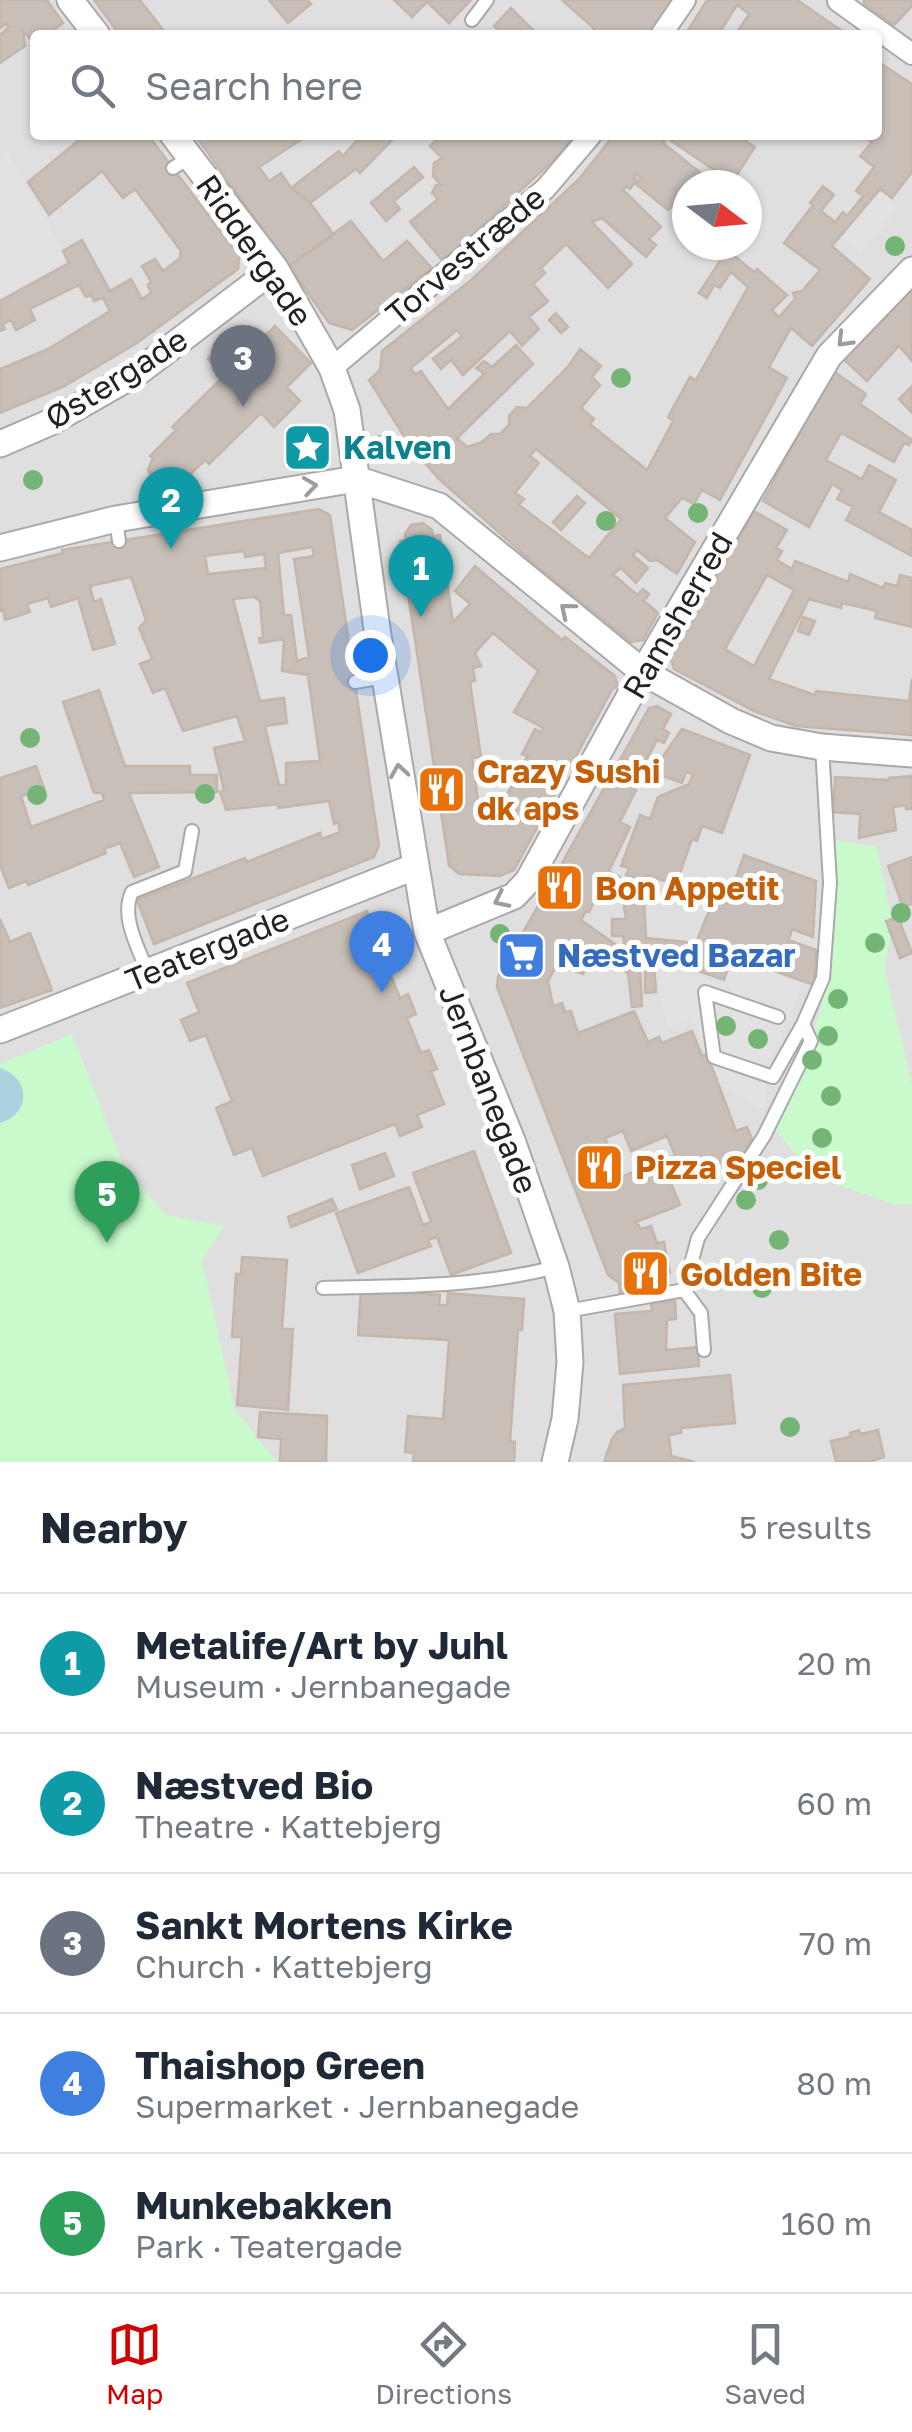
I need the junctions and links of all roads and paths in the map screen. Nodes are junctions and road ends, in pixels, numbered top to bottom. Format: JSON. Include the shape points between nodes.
{"nodes":[{"id":1,"x":70,"y":0,"type":"edge"},
{"id":2,"x":487,"y":0,"type":"edge"},
{"id":3,"x":685,"y":0,"type":"edge"},
{"id":4,"x":838,"y":0,"type":"edge"},
{"id":5,"x":472,"y":20,"type":"dead end"},
{"id":6,"x":93,"y":30,"type":"edge"},
{"id":7,"x":664,"y":30,"type":"edge"},
{"id":8,"x":879,"y":30,"type":"edge"},
{"id":9,"x":882,"y":32,"type":"edge"},
{"id":10,"x":912,"y":54,"type":"edge"},
{"id":11,"x":174,"y":140,"type":"edge"},
{"id":12,"x":588,"y":140,"type":"edge"},
{"id":13,"x":274,"y":268,"type":"junction"},
{"id":14,"x":912,"y":270,"type":"edge"},
{"id":15,"x":332,"y":368,"type":"junction"},
{"id":16,"x":0,"y":444,"type":"edge"},
{"id":17,"x":356,"y":479,"type":"junction"},
{"id":18,"x":0,"y":548,"type":"edge"},
{"id":19,"x":643,"y":672,"type":"junction"},
{"id":20,"x":384,"y":677,"type":"junction"},
{"id":21,"x":355,"y":682,"type":"dead end"},
{"id":22,"x":822,"y":748,"type":"junction"},
{"id":23,"x":912,"y":754,"type":"edge"},
{"id":24,"x":192,"y":831,"type":"dead end"},
{"id":25,"x":414,"y":868,"type":"junction"},
{"id":26,"x":426,"y":932,"type":"junction"},
{"id":27,"x":148,"y":972,"type":"junction"},
{"id":28,"x":778,"y":1017,"type":"dead end"},
{"id":29,"x":803,"y":1024,"type":"junction"},
{"id":30,"x":0,"y":1030,"type":"edge"},
{"id":31,"x":556,"y":1267,"type":"junction"},
{"id":32,"x":324,"y":1288,"type":"dead end"},
{"id":33,"x":684,"y":1290,"type":"junction"},
{"id":34,"x":567,"y":1310,"type":"junction"},
{"id":35,"x":704,"y":1350,"type":"dead end"},
{"id":36,"x":556,"y":1462,"type":"edge"}],
"edges":[{"from":1,"to":6,"type":"street"},
{"from":2,"to":5,"type":"lane"},
{"from":3,"to":7,"type":"street"},
{"from":4,"to":8,"type":"street"},
{"from":9,"to":10,"type":"street"},
{"from":11,"to":13,"type":"street","name":"Riddergade","via":[[181,163]]},
{"from":12,"to":15,"type":"street","name":"Torvestræde","via":[[545,189]]},
{"from":13,"to":15,"type":"street","name":"Riddergade"},
{"from":13,"to":16,"type":"street","name":"Østergade","via":[[136,373]]},
{"from":14,"to":19,"type":"street","name":"Ramsherred","one_way":true,"via":[[829,356]]},
{"from":15,"to":17,"type":"street","name":"Riddergade","via":[[347,410]]},
{"from":18,"to":17,"type":"street","one_way":true},
{"from":19,"to":17,"type":"street","one_way":true,"via":[[439,506]]},
{"from":17,"to":20,"type":"street","name":"Jernbanegade"},
{"from":19,"to":22,"type":"street","via":[[771,738]]},
{"from":19,"to":26,"type":"street","name":"Ramsherred","one_way":true,"via":[[528,882],[514,896]]},
{"from":20,"to":21,"type":"lane"},
{"from":25,"to":20,"type":"street","name":"Jernbanegade","one_way":true},
{"from":22,"to":23,"type":"street"},
{"from":22,"to":29,"type":"lane","via":[[829,901],[823,978]]},
{"from":24,"to":27,"type":"lane","via":[[186,872],[132,892],[127,902]]},
{"from":25,"to":26,"type":"street","name":"Jernbanegade"},
{"from":25,"to":27,"type":"street","name":"Teatergade"},
{"from":26,"to":31,"type":"street","name":"Jernbanegade","via":[[513,1142]]},
{"from":27,"to":30,"type":"street","name":"Teatergade"},
{"from":28,"to":29,"type":"lane","via":[[705,992],[714,1057],[773,1077]]},
{"from":29,"to":33,"type":"lane","via":[[811,1041],[764,1136],[698,1238]]},
{"from":31,"to":32,"type":"lane","via":[[440,1286]]},
{"from":31,"to":34,"type":"street","name":"Jernbanegade"},
{"from":33,"to":34,"type":"lane"},
{"from":33,"to":35,"type":"lane","via":[[701,1314]]},
{"from":34,"to":36,"type":"street","name":"Jernbanegade","via":[[570,1362]]}]}
